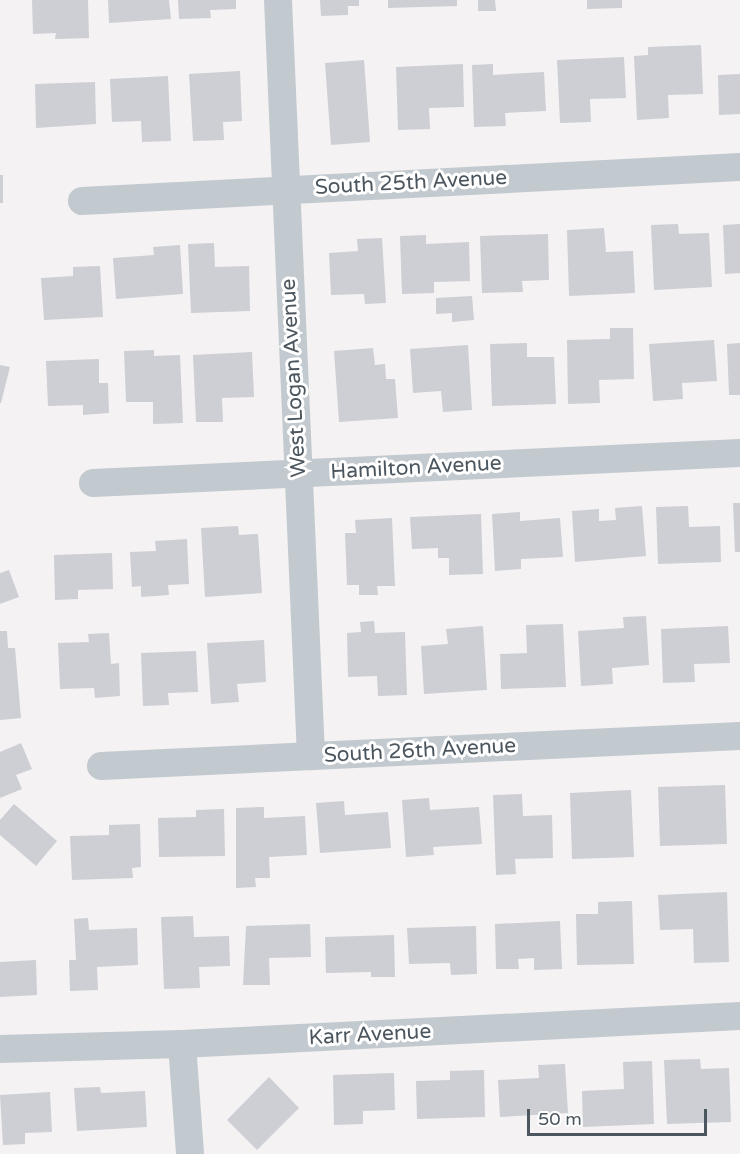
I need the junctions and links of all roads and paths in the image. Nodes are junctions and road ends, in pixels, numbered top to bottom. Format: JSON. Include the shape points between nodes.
{"nodes":[{"id":1,"x":278,"y":0,"type":"edge"},
{"id":2,"x":740,"y":167,"type":"edge"},
{"id":3,"x":286,"y":189,"type":"junction"},
{"id":4,"x":82,"y":201,"type":"dead end"},
{"id":5,"x":740,"y":453,"type":"edge"},
{"id":6,"x":299,"y":474,"type":"junction"},
{"id":7,"x":93,"y":483,"type":"dead end"},
{"id":8,"x":740,"y":736,"type":"edge"},
{"id":9,"x":311,"y":756,"type":"junction"},
{"id":10,"x":101,"y":766,"type":"dead end"},
{"id":11,"x":740,"y":1016,"type":"edge"},
{"id":12,"x":182,"y":1044,"type":"junction"},
{"id":13,"x":0,"y":1049,"type":"edge"},
{"id":14,"x":190,"y":1154,"type":"edge"}],
"edges":[{"from":1,"to":3,"type":"street","name":"West Logan Avenue"},
{"from":2,"to":3,"type":"street","name":"South 25th Avenue"},
{"from":3,"to":4,"type":"street","name":"South 25th Avenue"},
{"from":3,"to":6,"type":"street","name":"West Logan Avenue"},
{"from":5,"to":6,"type":"street","name":"Hamilton Avenue"},
{"from":6,"to":7,"type":"street","name":"Hamilton Avenue"},
{"from":6,"to":9,"type":"street","name":"West Logan Avenue"},
{"from":8,"to":9,"type":"street","name":"South 26th Avenue"},
{"from":9,"to":10,"type":"street","name":"South 26th Avenue"},
{"from":11,"to":12,"type":"street","name":"Karr Avenue"},
{"from":12,"to":13,"type":"street","name":"Karr Avenue"},
{"from":12,"to":14,"type":"street"}]}
